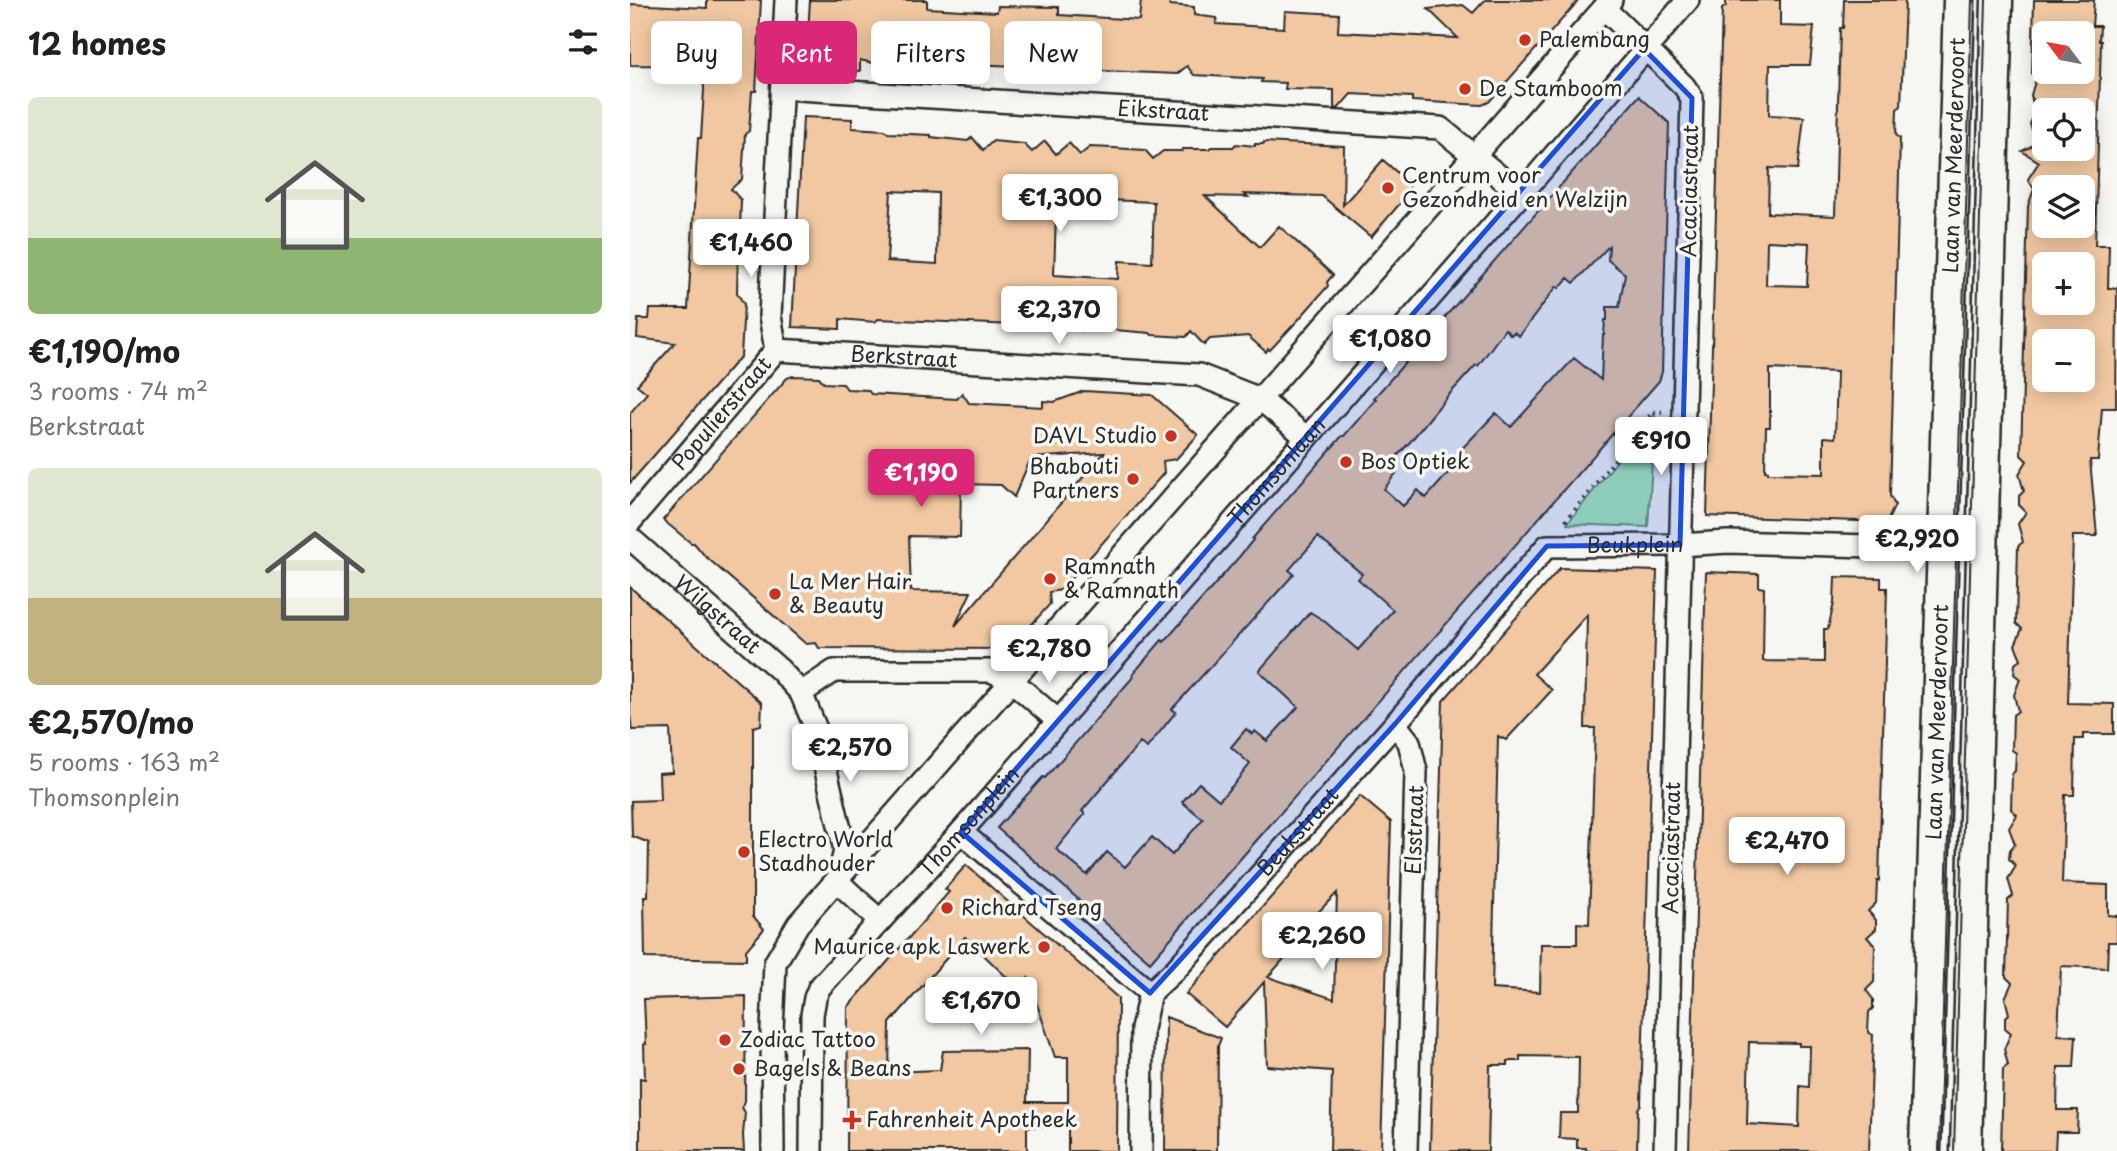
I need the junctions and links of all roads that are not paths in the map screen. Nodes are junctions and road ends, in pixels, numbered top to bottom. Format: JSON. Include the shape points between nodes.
{"nodes":[{"id":1,"x":786,"y":0,"type":"edge"},
{"id":2,"x":1688,"y":0,"type":"edge"},
{"id":3,"x":1959,"y":0,"type":"edge"},
{"id":4,"x":1997,"y":0,"type":"edge"},
{"id":5,"x":1607,"y":4,"type":"edge"},
{"id":6,"x":1644,"y":50,"type":"junction"},
{"id":7,"x":782,"y":88,"type":"junction"},
{"id":8,"x":1473,"y":155,"type":"junction"},
{"id":9,"x":1521,"y":194,"type":"junction"},
{"id":10,"x":776,"y":350,"type":"junction"},
{"id":11,"x":1260,"y":399,"type":"junction"},
{"id":12,"x":1684,"y":411,"type":"joint"},
{"id":13,"x":1307,"y":438,"type":"junction"},
{"id":14,"x":630,"y":522,"type":"edge"},
{"id":15,"x":630,"y":538,"type":"edge"},
{"id":16,"x":1680,"y":545,"type":"junction"},
{"id":17,"x":1547,"y":546,"type":"joint"},
{"id":18,"x":1943,"y":548,"type":"junction"},
{"id":19,"x":1012,"y":681,"type":"junction"},
{"id":20,"x":801,"y":693,"type":"junction"},
{"id":21,"x":1057,"y":720,"type":"junction"},
{"id":22,"x":1395,"y":724,"type":"junction"},
{"id":23,"x":961,"y":832,"type":"junction"},
{"id":24,"x":837,"y":881,"type":"junction"},
{"id":25,"x":880,"y":922,"type":"junction"},
{"id":26,"x":1150,"y":993,"type":"junction"},
{"id":27,"x":773,"y":1151,"type":"edge"},
{"id":28,"x":811,"y":1151,"type":"edge"},
{"id":29,"x":1141,"y":1151,"type":"edge"},
{"id":30,"x":1406,"y":1151,"type":"edge"},
{"id":31,"x":1665,"y":1151,"type":"edge"},
{"id":32,"x":1925,"y":1151,"type":"edge"},
{"id":33,"x":1966,"y":1151,"type":"edge"}],
"edges":[{"from":1,"to":7,"type":"street","name":"Populierstraat"},
{"from":2,"to":6,"type":"street","name":"Thomsonlaan"},
{"from":3,"to":18,"type":"street","name":"Laan van Meerdervoort"},
{"from":4,"to":33,"type":"street","name":"Laan van Meerdervoort"},
{"from":5,"to":6,"type":"street","name":"Acaciastraat"},
{"from":5,"to":8,"type":"street"},
{"from":6,"to":9,"type":"street","name":"Thomsonlaan"},
{"from":6,"to":12,"type":"street","name":"Acaciastraat","via":[[1692,98]]},
{"from":7,"to":8,"type":"street","name":"Eikstraat","via":[[1440,128]]},
{"from":7,"to":10,"type":"street","name":"Populierstraat","via":[[770,316]]},
{"from":8,"to":9,"type":"street","name":"Eikstraat"},
{"from":8,"to":11,"type":"street"},
{"from":9,"to":13,"type":"street","name":"Thomsonlaan"},
{"from":10,"to":11,"type":"street","name":"Berkstraat","via":[[1199,375]]},
{"from":10,"to":14,"type":"street","name":"Populierstraat"},
{"from":11,"to":13,"type":"street","name":"Berkstraat"},
{"from":11,"to":19,"type":"street"},
{"from":12,"to":16,"type":"street","name":"Beukplein"},
{"from":13,"to":21,"type":"street","name":"Thomsonlaan"},
{"from":15,"to":20,"type":"street","name":"Wilgstraat"},
{"from":16,"to":17,"type":"street","name":"Beukplein"},
{"from":16,"to":18,"type":"street","via":[[1728,542]]},
{"from":16,"to":31,"type":"street","name":"Acaciastraat"},
{"from":17,"to":22,"type":"street","name":"Beukstraat"},
{"from":18,"to":32,"type":"street","name":"Laan van Meerdervoort"},
{"from":19,"to":20,"type":"street","via":[[992,671],[834,671]]},
{"from":19,"to":21,"type":"street"},
{"from":19,"to":24,"type":"street"},
{"from":20,"to":24,"type":"street","via":[[816,729],[845,850]]},
{"from":21,"to":23,"type":"street","name":"Thomsonplein"},
{"from":22,"to":26,"type":"street","name":"Beukstraat"},
{"from":22,"to":30,"type":"street","name":"Elsstraat","via":[[1409,742],[1416,771]]},
{"from":23,"to":25,"type":"street","name":"Thomsonplein"},
{"from":23,"to":26,"type":"street"},
{"from":24,"to":25,"type":"street"},
{"from":24,"to":27,"type":"street","via":[[798,924],[775,963]]},
{"from":25,"to":28,"type":"street","via":[[814,998]]},
{"from":26,"to":29,"type":"street","via":[[1142,1029]]}]}
